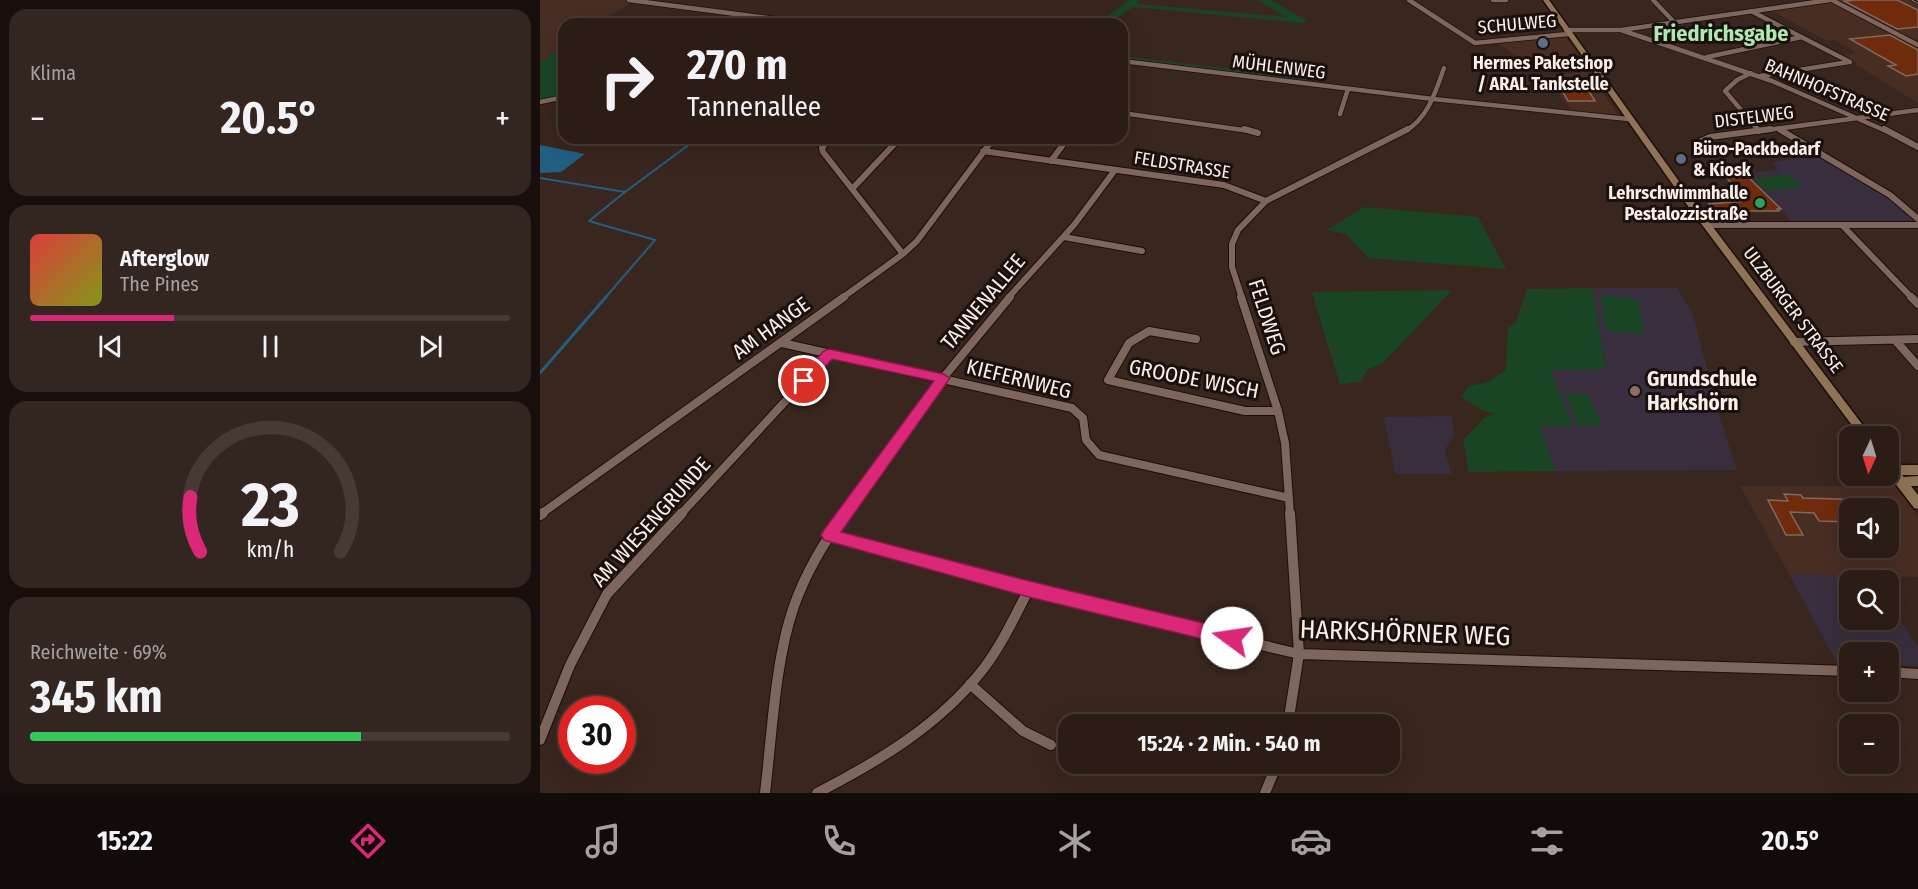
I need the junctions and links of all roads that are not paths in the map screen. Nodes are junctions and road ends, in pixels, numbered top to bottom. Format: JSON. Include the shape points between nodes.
{"nodes":[{"id":1,"x":629,"y":0,"type":"edge"},
{"id":2,"x":1409,"y":0,"type":"edge"},
{"id":3,"x":1493,"y":0,"type":"edge"},
{"id":4,"x":1506,"y":0,"type":"edge"},
{"id":5,"x":1546,"y":0,"type":"edge"},
{"id":6,"x":1653,"y":0,"type":"edge"},
{"id":7,"x":1786,"y":0,"type":"edge"},
{"id":8,"x":1831,"y":0,"type":"edge"},
{"id":9,"x":1793,"y":5,"type":"junction"},
{"id":10,"x":1751,"y":11,"type":"junction"},
{"id":11,"x":767,"y":18,"type":"edge"},
{"id":12,"x":1674,"y":22,"type":"junction"},
{"id":13,"x":1621,"y":30,"type":"junction"},
{"id":14,"x":1567,"y":32,"type":"junction"},
{"id":15,"x":1802,"y":37,"type":"junction"},
{"id":16,"x":1918,"y":45,"type":"edge"},
{"id":17,"x":1705,"y":57,"type":"junction"},
{"id":18,"x":1128,"y":62,"type":"edge"},
{"id":19,"x":1444,"y":68,"type":"dead end"},
{"id":20,"x":1751,"y":73,"type":"junction"},
{"id":21,"x":1759,"y":76,"type":"junction"},
{"id":22,"x":1348,"y":88,"type":"junction"},
{"id":23,"x":558,"y":98,"type":"edge"},
{"id":24,"x":1433,"y":99,"type":"junction"},
{"id":25,"x":540,"y":102,"type":"edge"},
{"id":26,"x":1918,"y":110,"type":"edge"},
{"id":27,"x":1128,"y":114,"type":"edge"},
{"id":28,"x":1340,"y":114,"type":"dead end"},
{"id":29,"x":1628,"y":118,"type":"junction"},
{"id":30,"x":1861,"y":118,"type":"junction"},
{"id":31,"x":1779,"y":129,"type":"junction"},
{"id":32,"x":1759,"y":131,"type":"junction"},
{"id":33,"x":1258,"y":133,"type":"dead end"},
{"id":34,"x":1701,"y":141,"type":"dead end"},
{"id":35,"x":825,"y":144,"type":"edge"},
{"id":36,"x":894,"y":144,"type":"edge"},
{"id":37,"x":989,"y":144,"type":"edge"},
{"id":38,"x":1064,"y":144,"type":"edge"},
{"id":39,"x":1918,"y":147,"type":"edge"},
{"id":40,"x":983,"y":152,"type":"junction"},
{"id":41,"x":1051,"y":161,"type":"junction"},
{"id":42,"x":1115,"y":170,"type":"junction"},
{"id":43,"x":852,"y":189,"type":"junction"},
{"id":44,"x":1266,"y":201,"type":"junction"},
{"id":45,"x":1918,"y":219,"type":"edge"},
{"id":46,"x":1707,"y":225,"type":"junction"},
{"id":47,"x":1842,"y":225,"type":"junction"},
{"id":48,"x":1918,"y":225,"type":"edge"},
{"id":49,"x":1064,"y":237,"type":"junction"},
{"id":50,"x":1142,"y":251,"type":"dead end"},
{"id":51,"x":903,"y":254,"type":"junction"},
{"id":52,"x":1918,"y":304,"type":"edge"},
{"id":53,"x":1196,"y":339,"type":"dead end"},
{"id":54,"x":1918,"y":339,"type":"edge"},
{"id":55,"x":1896,"y":341,"type":"junction"},
{"id":56,"x":1794,"y":342,"type":"junction"},
{"id":57,"x":782,"y":343,"type":"junction"},
{"id":58,"x":829,"y":354,"type":"junction"},
{"id":59,"x":1918,"y":366,"type":"edge"},
{"id":60,"x":943,"y":378,"type":"junction"},
{"id":61,"x":1278,"y":411,"type":"junction"},
{"id":62,"x":1858,"y":426,"type":"edge"},
{"id":63,"x":1899,"y":469,"type":"edge"},
{"id":64,"x":1918,"y":470,"type":"edge"},
{"id":65,"x":1899,"y":479,"type":"edge"},
{"id":66,"x":1918,"y":481,"type":"edge"},
{"id":67,"x":1901,"y":482,"type":"junction"},
{"id":68,"x":1289,"y":498,"type":"junction"},
{"id":69,"x":1918,"y":504,"type":"edge"},
{"id":70,"x":540,"y":515,"type":"edge"},
{"id":71,"x":829,"y":535,"type":"junction"},
{"id":72,"x":1029,"y":589,"type":"junction"},
{"id":73,"x":1299,"y":654,"type":"junction"},
{"id":74,"x":1839,"y":671,"type":"edge"},
{"id":75,"x":1899,"y":673,"type":"edge"},
{"id":76,"x":1918,"y":674,"type":"edge"},
{"id":77,"x":970,"y":684,"type":"junction"},
{"id":78,"x":1290,"y":714,"type":"edge"},
{"id":79,"x":542,"y":727,"type":"edge"},
{"id":80,"x":540,"y":740,"type":"edge"},
{"id":81,"x":1051,"y":745,"type":"dead end"},
{"id":82,"x":1273,"y":774,"type":"edge"},
{"id":83,"x":765,"y":793,"type":"edge"},
{"id":84,"x":817,"y":793,"type":"edge"},
{"id":85,"x":1265,"y":793,"type":"edge"}],
"edges":[{"from":1,"to":11,"type":"street"},
{"from":2,"to":14,"type":"street","name":"SCHULWEG","via":[[1480,44]]},
{"from":3,"to":4,"type":"street"},
{"from":5,"to":14,"type":"main road","name":"ULZBURGER STRASSE"},
{"from":6,"to":12,"type":"street"},
{"from":7,"to":9,"type":"street"},
{"from":8,"to":9,"type":"street"},
{"from":8,"to":16,"type":"street"},
{"from":9,"to":10,"type":"street"},
{"from":10,"to":12,"type":"street"},
{"from":10,"to":15,"type":"street"},
{"from":12,"to":13,"type":"street"},
{"from":13,"to":14,"type":"street","name":"SCHULWEG"},
{"from":13,"to":17,"type":"street","name":"BAHNHOFSTRASSE"},
{"from":14,"to":29,"type":"main road","name":"ULZBURGER STRASSE"},
{"from":15,"to":17,"type":"street"},
{"from":15,"to":21,"type":"street","via":[[1849,61]]},
{"from":17,"to":20,"type":"street","name":"BAHNHOFSTRASSE"},
{"from":18,"to":22,"type":"street","name":"MÜHLENWEG"},
{"from":19,"to":24,"type":"street"},
{"from":20,"to":21,"type":"street","name":"BAHNHOFSTRASSE"},
{"from":20,"to":32,"type":"street","via":[[1725,91]]},
{"from":21,"to":30,"type":"street","name":"BAHNHOFSTRASSE"},
{"from":22,"to":24,"type":"street","name":"MÜHLENWEG"},
{"from":22,"to":28,"type":"street"},
{"from":23,"to":25,"type":"street"},
{"from":24,"to":29,"type":"street","name":"MÜHLENWEG"},
{"from":24,"to":44,"type":"street","name":"FELDWEG","via":[[1414,126]]},
{"from":26,"to":30,"type":"street","name":"DISTELWEG"},
{"from":27,"to":33,"type":"street"},
{"from":29,"to":46,"type":"main road","name":"ULZBURGER STRASSE"},
{"from":30,"to":31,"type":"street","name":"DISTELWEG"},
{"from":30,"to":39,"type":"street","name":"BAHNHOFSTRASSE"},
{"from":31,"to":32,"type":"street","name":"DISTELWEG"},
{"from":31,"to":45,"type":"street","via":[[1890,195]]},
{"from":32,"to":34,"type":"street","name":"DISTELWEG"},
{"from":35,"to":43,"type":"street","via":[[823,152]]},
{"from":36,"to":43,"type":"street"},
{"from":37,"to":40,"type":"street","name":"AM HANGE"},
{"from":38,"to":41,"type":"street"},
{"from":40,"to":41,"type":"street","name":"FELDSTRASSE"},
{"from":40,"to":51,"type":"street","name":"AM HANGE"},
{"from":41,"to":42,"type":"street","name":"FELDSTRASSE"},
{"from":42,"to":44,"type":"street","name":"FELDSTRASSE","via":[[1224,185]]},
{"from":42,"to":49,"type":"street","name":"TANNENALLEE"},
{"from":43,"to":51,"type":"street"},
{"from":44,"to":61,"type":"street","name":"FELDWEG","via":[[1238,230],[1230,256]]},
{"from":46,"to":47,"type":"street"},
{"from":46,"to":56,"type":"main road","name":"ULZBURGER STRASSE"},
{"from":47,"to":48,"type":"street"},
{"from":47,"to":52,"type":"street"},
{"from":49,"to":50,"type":"street"},
{"from":49,"to":60,"type":"street","name":"TANNENALLEE","via":[[992,316]]},
{"from":51,"to":57,"type":"street","name":"AM HANGE"},
{"from":53,"to":61,"type":"street","name":"GROODE WISCH","via":[[1149,331],[1129,343],[1108,380],[1245,411]]},
{"from":54,"to":55,"type":"street"},
{"from":55,"to":56,"type":"street"},
{"from":55,"to":59,"type":"street"},
{"from":56,"to":62,"type":"main road","name":"ULZBURGER STRASSE"},
{"from":57,"to":58,"type":"street","name":"KIEFERNWEG"},
{"from":57,"to":70,"type":"street","name":"AM HANGE"},
{"from":58,"to":60,"type":"street","name":"KIEFERNWEG"},
{"from":58,"to":79,"type":"street","name":"AM WIESENGRUNDE","via":[[608,594],[584,632]]},
{"from":60,"to":68,"type":"street","name":"KIEFERNWEG","via":[[1071,408],[1083,418],[1089,448],[1100,454]]},
{"from":60,"to":71,"type":"street","name":"TANNENALLEE"},
{"from":61,"to":68,"type":"street","name":"FELDWEG"},
{"from":63,"to":64,"type":"main road"},
{"from":65,"to":67,"type":"main road"},
{"from":66,"to":67,"type":"main road"},
{"from":67,"to":69,"type":"main road"},
{"from":68,"to":73,"type":"street","name":"FELDWEG"},
{"from":71,"to":72,"type":"street","name":"HARKSHÖRNER WEG"},
{"from":71,"to":83,"type":"street","name":"TANNENALLEE","via":[[809,570],[784,643]]},
{"from":72,"to":73,"type":"street","name":"HARKSHÖRNER WEG"},
{"from":72,"to":77,"type":"street","via":[[1001,641]]},
{"from":73,"to":74,"type":"street","name":"HARKSHÖRNER WEG"},
{"from":73,"to":78,"type":"street","name":"FELDWEG"},
{"from":75,"to":76,"type":"street"},
{"from":77,"to":81,"type":"street","via":[[1023,731]]},
{"from":77,"to":84,"type":"street","via":[[895,750]]},
{"from":79,"to":80,"type":"street","name":"AM WIESENGRUNDE"},
{"from":82,"to":85,"type":"street"}]}
